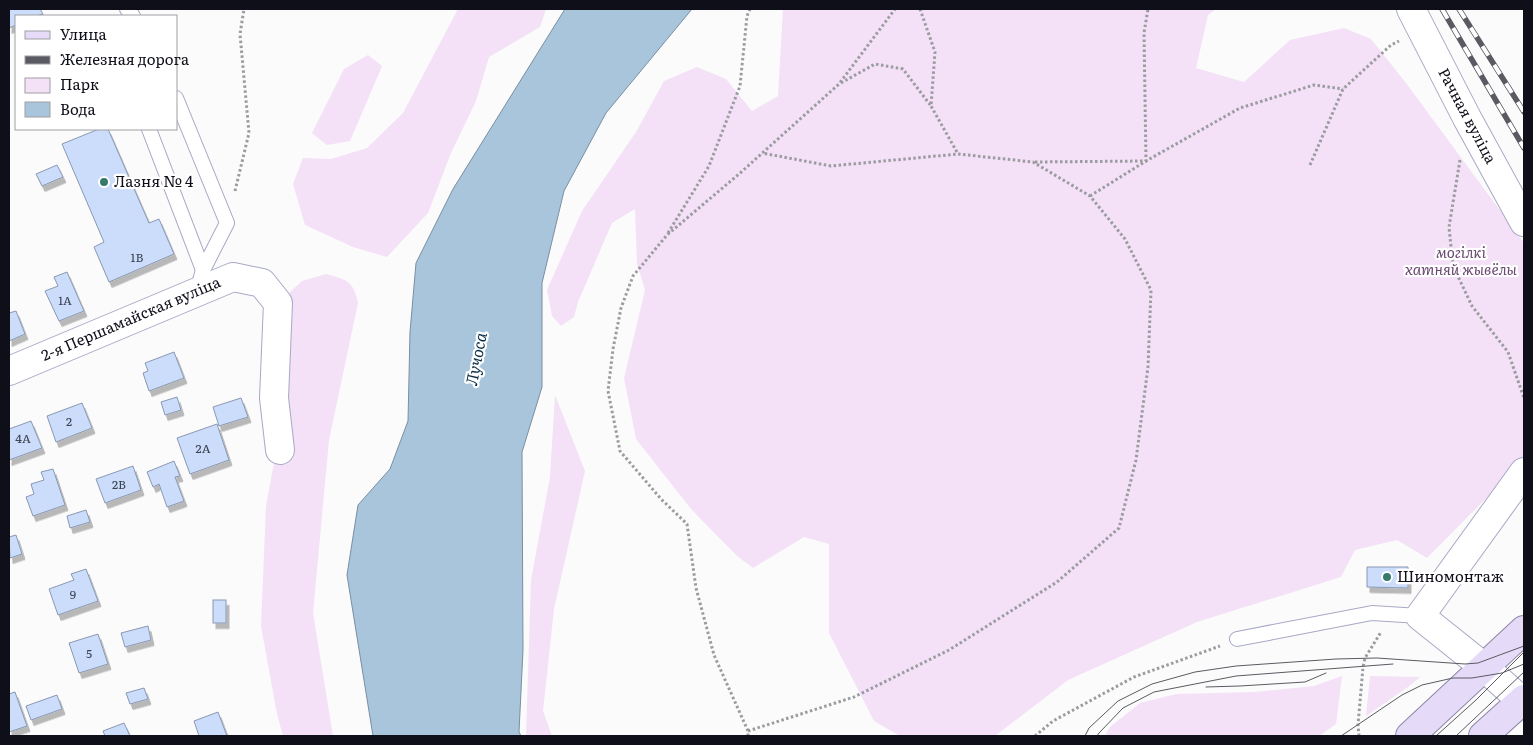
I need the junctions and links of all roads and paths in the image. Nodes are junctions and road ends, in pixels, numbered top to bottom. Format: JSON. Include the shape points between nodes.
{"nodes":[{"id":1,"x":244,"y":9,"type":"edge"},
{"id":2,"x":750,"y":9,"type":"edge"},
{"id":3,"x":895,"y":9,"type":"edge"},
{"id":4,"x":920,"y":9,"type":"edge"},
{"id":5,"x":1148,"y":9,"type":"edge"},
{"id":6,"x":1416,"y":18,"type":"edge"},
{"id":7,"x":839,"y":84,"type":"junction"},
{"id":8,"x":1343,"y":90,"type":"junction"},
{"id":9,"x":178,"y":103,"type":"edge"},
{"id":10,"x":931,"y":106,"type":"junction"},
{"id":11,"x":149,"y":130,"type":"edge"},
{"id":12,"x":762,"y":153,"type":"junction"},
{"id":13,"x":958,"y":154,"type":"junction"},
{"id":14,"x":1461,"y":158,"type":"dead end"},
{"id":15,"x":1146,"y":161,"type":"junction"},
{"id":16,"x":1033,"y":162,"type":"junction"},
{"id":17,"x":1310,"y":165,"type":"dead end"},
{"id":18,"x":1090,"y":196,"type":"junction"},
{"id":19,"x":1524,"y":222,"type":"edge"},
{"id":20,"x":227,"y":223,"type":"junction"},
{"id":21,"x":667,"y":235,"type":"junction"},
{"id":22,"x":200,"y":281,"type":"junction"},
{"id":23,"x":9,"y":370,"type":"edge"},
{"id":24,"x":1524,"y":398,"type":"edge"},
{"id":25,"x":280,"y":450,"type":"dead end"},
{"id":26,"x":1524,"y":472,"type":"edge"},
{"id":27,"x":1391,"y":614,"type":"junction"},
{"id":28,"x":1420,"y":616,"type":"junction"},
{"id":29,"x":1524,"y":630,"type":"edge"},
{"id":30,"x":1237,"y":639,"type":"joint"},
{"id":31,"x":1485,"y":668,"type":"junction"},
{"id":32,"x":1523,"y":700,"type":"edge"},
{"id":33,"x":748,"y":731,"type":"junction"},
{"id":34,"x":748,"y":736,"type":"edge"},
{"id":35,"x":1035,"y":736,"type":"edge"},
{"id":36,"x":1360,"y":736,"type":"edge"},
{"id":37,"x":1410,"y":736,"type":"edge"},
{"id":38,"x":1482,"y":736,"type":"edge"}],
"edges":[{"from":1,"to":20,"type":"path","via":[[240,34],[249,133]]},
{"from":2,"to":21,"type":"path","via":[[740,86],[709,166]]},
{"from":3,"to":7,"type":"path"},
{"from":4,"to":10,"type":"path","via":[[935,52]]},
{"from":5,"to":15,"type":"path","via":[[1144,32]]},
{"from":6,"to":8,"type":"path"},
{"from":6,"to":19,"type":"street","name":"Рачная вуліца"},
{"from":7,"to":10,"type":"path","via":[[875,64],[903,68]]},
{"from":7,"to":12,"type":"path"},
{"from":8,"to":15,"type":"path","via":[[1314,85],[1240,108]]},
{"from":8,"to":17,"type":"path"},
{"from":9,"to":20,"type":"lane"},
{"from":10,"to":13,"type":"path"},
{"from":11,"to":22,"type":"lane"},
{"from":12,"to":13,"type":"path","via":[[831,166]]},
{"from":12,"to":21,"type":"path"},
{"from":13,"to":16,"type":"path"},
{"from":14,"to":24,"type":"path","via":[[1449,227],[1453,266],[1472,306],[1508,352]]},
{"from":15,"to":16,"type":"path"},
{"from":15,"to":18,"type":"path"},
{"from":16,"to":18,"type":"path"},
{"from":18,"to":33,"type":"path","via":[[1125,239],[1151,290],[1148,368],[1136,460],[1119,528],[1057,582],[949,650],[854,697]]},
{"from":20,"to":22,"type":"lane"},
{"from":21,"to":33,"type":"path","via":[[633,276],[621,308],[608,391],[620,451],[687,524],[696,588],[714,655]]},
{"from":22,"to":23,"type":"street","name":"2-я Першамайская вуліца"},
{"from":22,"to":25,"type":"street","name":"2-я Першамайская вуліца","via":[[233,277],[262,283],[278,303],[274,398]]},
{"from":26,"to":28,"type":"street"},
{"from":27,"to":28,"type":"lane"},
{"from":27,"to":30,"type":"lane","via":[[1372,613]]},
{"from":27,"to":36,"type":"path","via":[[1363,667],[1358,724]]},
{"from":28,"to":31,"type":"street"},
{"from":29,"to":31,"type":"main road"},
{"from":30,"to":35,"type":"path","via":[[1134,677],[1053,721]]},
{"from":31,"to":32,"type":"street"},
{"from":31,"to":37,"type":"main road"},
{"from":32,"to":38,"type":"main road"},
{"from":33,"to":34,"type":"path"}]}
